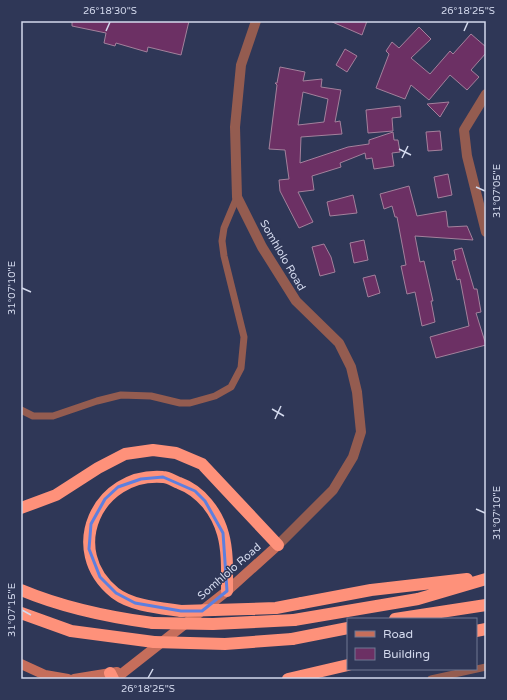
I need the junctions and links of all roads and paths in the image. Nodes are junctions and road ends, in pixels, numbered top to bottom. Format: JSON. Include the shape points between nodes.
{"nodes":[{"id":1,"x":256,"y":21,"type":"edge"},
{"id":2,"x":486,"y":94,"type":"edge"},
{"id":3,"x":237,"y":197,"type":"junction"},
{"id":4,"x":486,"y":232,"type":"edge"},
{"id":5,"x":21,"y":410,"type":"edge"},
{"id":6,"x":21,"y":508,"type":"edge"},
{"id":7,"x":278,"y":545,"type":"junction"},
{"id":8,"x":486,"y":578,"type":"edge"},
{"id":9,"x":21,"y":590,"type":"edge"},
{"id":10,"x":227,"y":591,"type":"junction"},
{"id":11,"x":486,"y":606,"type":"edge"},
{"id":12,"x":21,"y":613,"type":"edge"},
{"id":13,"x":402,"y":618,"type":"edge"},
{"id":14,"x":347,"y":628,"type":"edge"},
{"id":15,"x":21,"y":664,"type":"edge"},
{"id":16,"x":347,"y":665,"type":"edge"},
{"id":17,"x":472,"y":670,"type":"edge"},
{"id":18,"x":113,"y":677,"type":"edge"},
{"id":19,"x":68,"y":679,"type":"edge"},
{"id":20,"x":74,"y":679,"type":"edge"},
{"id":21,"x":288,"y":679,"type":"edge"},
{"id":22,"x":431,"y":679,"type":"edge"}],
"edges":[{"from":1,"to":3,"type":"street","name":"Somhlolo Road","via":[[241,64],[235,127]]},
{"from":2,"to":4,"type":"street","via":[[464,130],[467,156]]},
{"from":3,"to":5,"type":"lane","via":[[224,228],[222,242],[244,337],[241,368],[231,387],[215,396],[190,403],[151,396],[122,395],[54,416],[33,416]]},
{"from":3,"to":7,"type":"street","name":"Somhlolo Road","via":[[262,247],[296,301],[339,343],[351,367],[357,392],[361,432],[353,457],[333,490]]},
{"from":6,"to":7,"type":"highway","via":[[56,495],[125,454],[153,450],[176,453],[202,464]]},
{"from":7,"to":10,"type":"main road","name":"Somhlolo Road"},
{"from":8,"to":9,"type":"highway","bridge":true,"via":[[418,599],[294,620],[213,624],[153,624],[91,613]]},
{"from":8,"to":10,"type":"highway","bridge":true,"via":[[371,590],[276,608],[181,611],[135,603],[116,593],[100,577],[92,561],[90,548],[91,524],[95,512],[118,487],[141,478],[164,477],[196,491],[218,520],[223,533],[226,547]]},
{"from":10,"to":18,"type":"main road","name":"Somhlolo Road","via":[[125,671]]},
{"from":11,"to":13,"type":"highway"},
{"from":12,"to":14,"type":"highway","bridge":true,"via":[[71,631],[154,642],[225,644],[292,639]]},
{"from":15,"to":19,"type":"main road","via":[[45,675]]},
{"from":16,"to":21,"type":"highway"},
{"from":17,"to":22,"type":"lane"},
{"from":18,"to":20,"type":"main road","name":"Somhlolo Road"}]}
